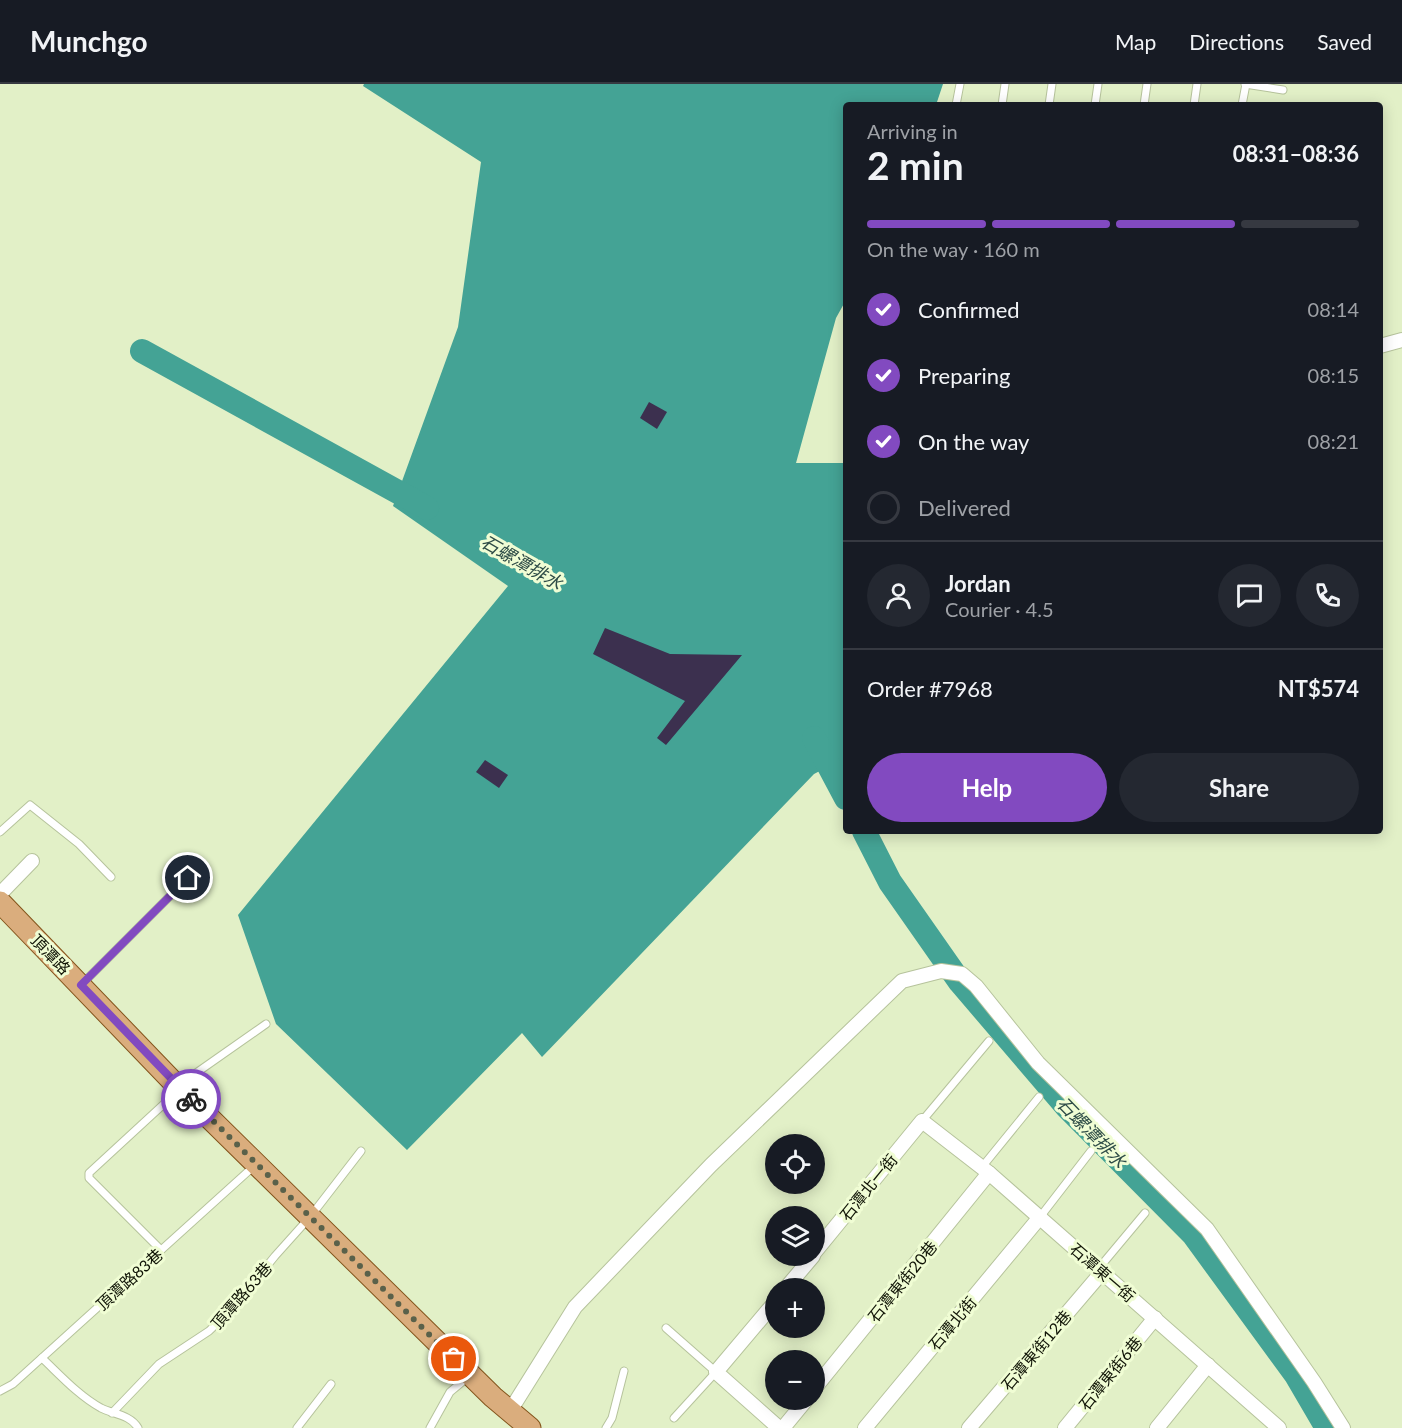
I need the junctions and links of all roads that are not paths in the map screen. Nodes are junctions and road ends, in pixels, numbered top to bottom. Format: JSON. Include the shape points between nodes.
{"nodes":[{"id":1,"x":960,"y":84,"type":"edge"},
{"id":2,"x":1005,"y":84,"type":"edge"},
{"id":3,"x":1052,"y":84,"type":"edge"},
{"id":4,"x":1098,"y":84,"type":"edge"},
{"id":5,"x":1147,"y":84,"type":"edge"},
{"id":6,"x":1197,"y":84,"type":"edge"},
{"id":7,"x":1246,"y":84,"type":"edge"},
{"id":8,"x":1283,"y":90,"type":"dead end"},
{"id":9,"x":957,"y":102,"type":"edge"},
{"id":10,"x":1002,"y":102,"type":"edge"},
{"id":11,"x":1049,"y":102,"type":"edge"},
{"id":12,"x":1095,"y":102,"type":"edge"},
{"id":13,"x":1144,"y":102,"type":"edge"},
{"id":14,"x":1194,"y":102,"type":"edge"},
{"id":15,"x":1243,"y":102,"type":"edge"},
{"id":16,"x":1402,"y":340,"type":"edge"},
{"id":17,"x":1383,"y":345,"type":"edge"},
{"id":18,"x":0,"y":832,"type":"edge"},
{"id":19,"x":32,"y":861,"type":"dead end"},
{"id":20,"x":111,"y":877,"type":"dead end"},
{"id":21,"x":188,"y":878,"type":"dead end"},
{"id":22,"x":0,"y":894,"type":"edge"},
{"id":23,"x":0,"y":902,"type":"edge"},
{"id":24,"x":81,"y":985,"type":"junction"},
{"id":25,"x":267,"y":1024,"type":"dead end"},
{"id":26,"x":989,"y":1041,"type":"dead end"},
{"id":27,"x":178,"y":1088,"type":"junction"},
{"id":28,"x":1039,"y":1097,"type":"dead end"},
{"id":29,"x":922,"y":1121,"type":"junction"},
{"id":30,"x":361,"y":1151,"type":"dead end"},
{"id":31,"x":1091,"y":1151,"type":"dead end"},
{"id":32,"x":256,"y":1164,"type":"junction"},
{"id":33,"x":985,"y":1170,"type":"junction"},
{"id":34,"x":1145,"y":1213,"type":"dead end"},
{"id":35,"x":310,"y":1217,"type":"junction"},
{"id":36,"x":1040,"y":1217,"type":"junction"},
{"id":37,"x":825,"y":1240,"type":"edge"},
{"id":38,"x":161,"y":1250,"type":"junction"},
{"id":39,"x":804,"y":1266,"type":"edge"},
{"id":40,"x":1101,"y":1269,"type":"junction"},
{"id":41,"x":794,"y":1278,"type":"edge"},
{"id":42,"x":765,"y":1314,"type":"edge"},
{"id":43,"x":1155,"y":1318,"type":"junction"},
{"id":44,"x":666,"y":1328,"type":"dead end"},
{"id":45,"x":42,"y":1358,"type":"junction"},
{"id":46,"x":1208,"y":1365,"type":"junction"},
{"id":47,"x":624,"y":1371,"type":"dead end"},
{"id":48,"x":716,"y":1372,"type":"junction"},
{"id":49,"x":471,"y":1375,"type":"junction"},
{"id":50,"x":825,"y":1375,"type":"edge"},
{"id":51,"x":331,"y":1384,"type":"dead end"},
{"id":52,"x":0,"y":1391,"type":"edge"},
{"id":53,"x":795,"y":1410,"type":"edge"},
{"id":54,"x":510,"y":1411,"type":"junction"},
{"id":55,"x":112,"y":1413,"type":"junction"},
{"id":56,"x":674,"y":1418,"type":"dead end"},
{"id":57,"x":776,"y":1427,"type":"edge"},
{"id":58,"x":138,"y":1428,"type":"edge"},
{"id":59,"x":297,"y":1428,"type":"edge"},
{"id":60,"x":430,"y":1428,"type":"edge"},
{"id":61,"x":530,"y":1428,"type":"edge"},
{"id":62,"x":606,"y":1428,"type":"edge"},
{"id":63,"x":865,"y":1428,"type":"edge"},
{"id":64,"x":969,"y":1428,"type":"edge"},
{"id":65,"x":1065,"y":1428,"type":"edge"},
{"id":66,"x":1157,"y":1428,"type":"edge"},
{"id":67,"x":1279,"y":1428,"type":"edge"},
{"id":68,"x":1343,"y":1428,"type":"edge"}],
"edges":[{"from":1,"to":9,"type":"lane"},
{"from":2,"to":10,"type":"lane"},
{"from":3,"to":11,"type":"lane"},
{"from":4,"to":12,"type":"lane"},
{"from":5,"to":13,"type":"lane"},
{"from":6,"to":14,"type":"lane"},
{"from":7,"to":8,"type":"lane"},
{"from":7,"to":15,"type":"lane"},
{"from":16,"to":17,"type":"street"},
{"from":18,"to":20,"type":"lane","via":[[30,805],[79,844]]},
{"from":19,"to":22,"type":"street"},
{"from":21,"to":24,"type":"lane"},
{"from":23,"to":24,"type":"main road","name":"頂潭路"},
{"from":24,"to":27,"type":"main road","name":"頂潭路"},
{"from":25,"to":27,"type":"lane"},
{"from":26,"to":29,"type":"lane"},
{"from":27,"to":32,"type":"main road","name":"頂潭路"},
{"from":27,"to":38,"type":"lane","via":[[89,1173],[92,1182]]},
{"from":28,"to":33,"type":"lane"},
{"from":29,"to":33,"type":"street","name":"石潭東一街"},
{"from":29,"to":37,"type":"street","name":"石潭北一街"},
{"from":30,"to":35,"type":"lane","name":"頂潭路63巷"},
{"from":31,"to":36,"type":"lane"},
{"from":32,"to":35,"type":"main road","name":"頂潭路"},
{"from":32,"to":38,"type":"lane","name":"頂潭路83巷"},
{"from":33,"to":36,"type":"street","name":"石潭東一街"},
{"from":33,"to":50,"type":"street","name":"石潭東街20巷"},
{"from":34,"to":40,"type":"lane"},
{"from":35,"to":49,"type":"main road","name":"頂潭路"},
{"from":35,"to":55,"type":"lane","name":"頂潭路63巷","via":[[220,1322],[159,1364]]},
{"from":36,"to":40,"type":"street","name":"石潭東一街"},
{"from":36,"to":63,"type":"street","name":"石潭北街"},
{"from":38,"to":45,"type":"lane","name":"頂潭路83巷"},
{"from":39,"to":41,"type":"street","name":"石潭北一街"},
{"from":40,"to":43,"type":"street","name":"石潭東一街"},
{"from":40,"to":64,"type":"street","name":"石潭東街12巷"},
{"from":42,"to":48,"type":"street"},
{"from":43,"to":46,"type":"street","name":"石潭東一街"},
{"from":43,"to":65,"type":"street","name":"石潭東街6巷"},
{"from":44,"to":48,"type":"lane"},
{"from":45,"to":52,"type":"lane","name":"頂潭路83巷"},
{"from":45,"to":55,"type":"lane","via":[[87,1398]]},
{"from":46,"to":66,"type":"street"},
{"from":46,"to":67,"type":"street","name":"石潭東一街"},
{"from":47,"to":62,"type":"lane"},
{"from":48,"to":56,"type":"lane"},
{"from":48,"to":57,"type":"street"},
{"from":49,"to":54,"type":"main road","name":"頂潭路"},
{"from":49,"to":60,"type":"lane","via":[[450,1392]]},
{"from":51,"to":59,"type":"lane"},
{"from":53,"to":57,"type":"street"},
{"from":54,"to":61,"type":"main road","name":"頂潭路"},
{"from":54,"to":68,"type":"street","via":[[575,1307],[711,1165],[902,981],[941,971],[962,974],[976,986],[1038,1063],[1208,1229]]},
{"from":55,"to":58,"type":"lane","via":[[132,1421]]}]}
